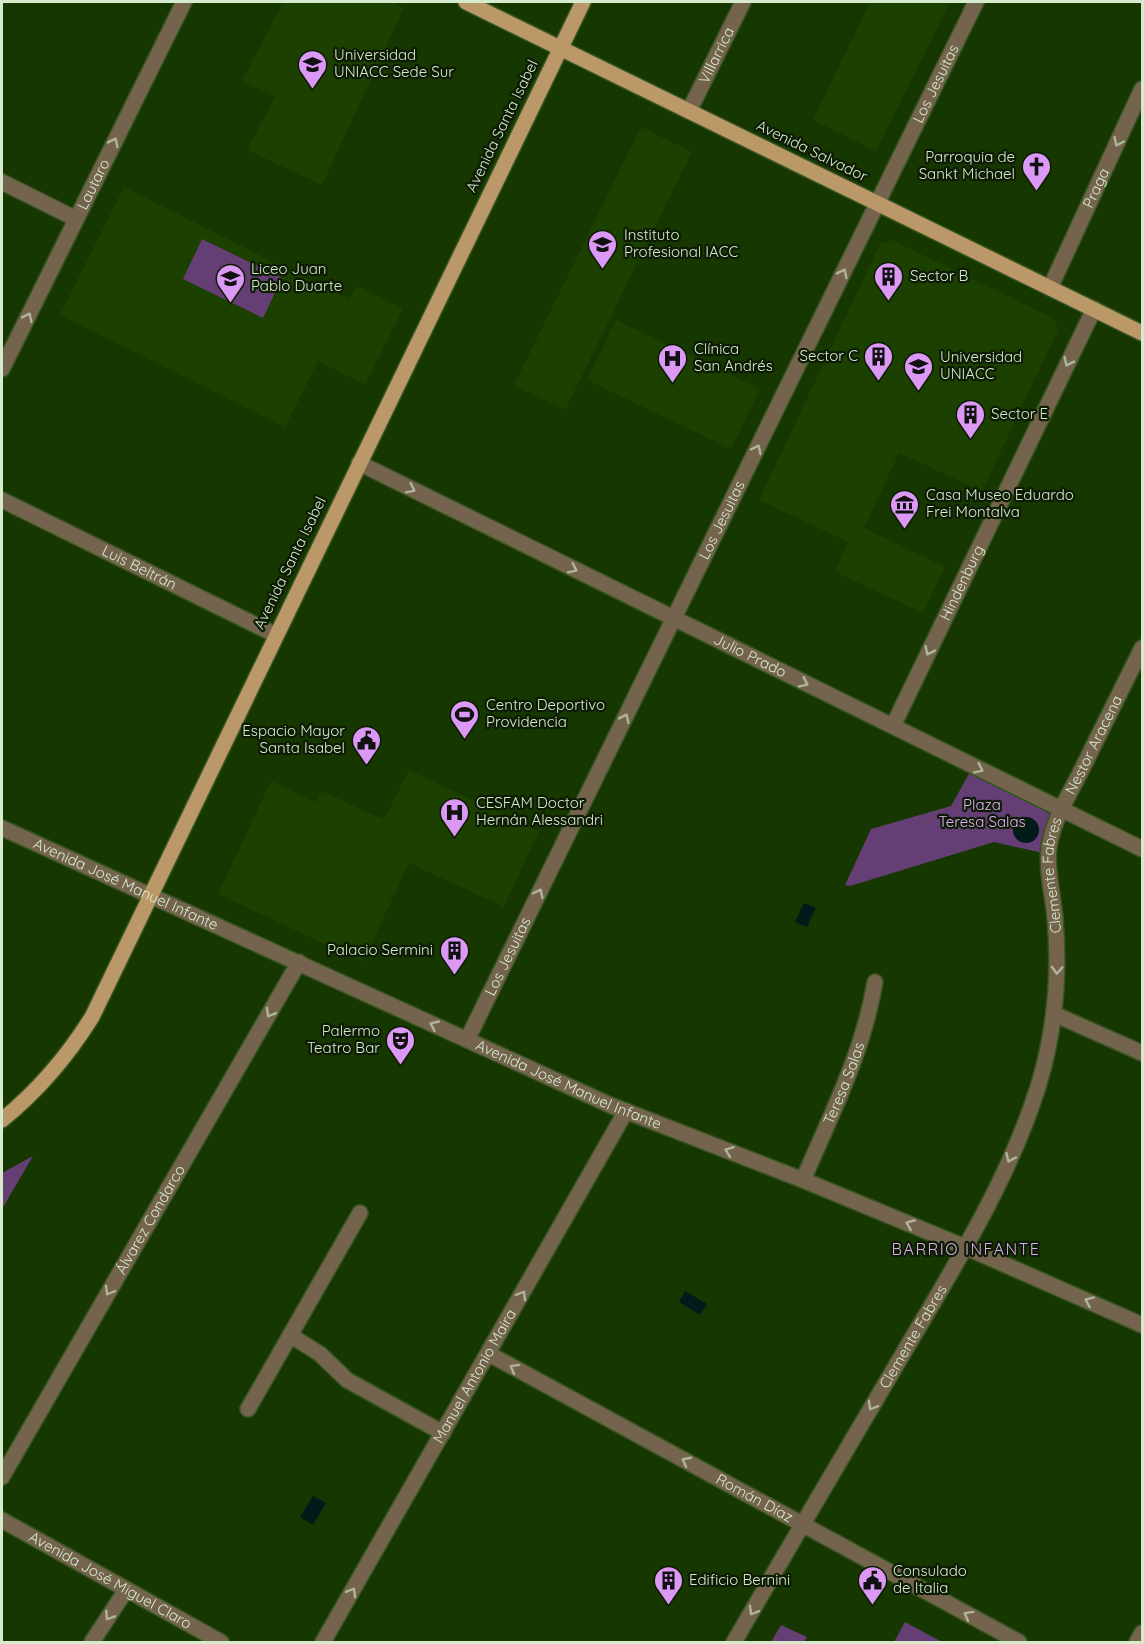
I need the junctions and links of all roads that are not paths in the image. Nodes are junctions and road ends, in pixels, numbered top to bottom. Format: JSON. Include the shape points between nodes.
{"nodes":[{"id":1,"x":184,"y":2,"type":"edge"},
{"id":2,"x":466,"y":2,"type":"edge"},
{"id":3,"x":583,"y":2,"type":"edge"},
{"id":4,"x":743,"y":2,"type":"edge"},
{"id":5,"x":976,"y":2,"type":"edge"},
{"id":6,"x":561,"y":47,"type":"junction"},
{"id":7,"x":1143,"y":89,"type":"edge"},
{"id":8,"x":690,"y":111,"type":"junction"},
{"id":9,"x":2,"y":182,"type":"edge"},
{"id":10,"x":877,"y":203,"type":"junction"},
{"id":11,"x":76,"y":219,"type":"junction"},
{"id":12,"x":1050,"y":288,"type":"junction"},
{"id":13,"x":1094,"y":309,"type":"junction"},
{"id":14,"x":1143,"y":333,"type":"edge"},
{"id":15,"x":7,"y":343,"type":"edge"},
{"id":16,"x":2,"y":369,"type":"edge"},
{"id":17,"x":358,"y":463,"type":"junction"},
{"id":18,"x":2,"y":500,"type":"edge"},
{"id":19,"x":674,"y":618,"type":"junction"},
{"id":20,"x":276,"y":635,"type":"junction"},
{"id":21,"x":1143,"y":648,"type":"edge"},
{"id":22,"x":893,"y":726,"type":"junction"},
{"id":23,"x":1062,"y":809,"type":"junction"},
{"id":24,"x":2,"y":828,"type":"edge"},
{"id":25,"x":1143,"y":849,"type":"edge"},
{"id":26,"x":151,"y":897,"type":"junction"},
{"id":27,"x":299,"y":962,"type":"junction"},
{"id":28,"x":875,"y":982,"type":"dead end"},
{"id":29,"x":1054,"y":1014,"type":"junction"},
{"id":30,"x":467,"y":1040,"type":"junction"},
{"id":31,"x":1143,"y":1053,"type":"edge"},
{"id":32,"x":627,"y":1112,"type":"junction"},
{"id":33,"x":2,"y":1120,"type":"edge"},
{"id":34,"x":803,"y":1180,"type":"junction"},
{"id":35,"x":360,"y":1213,"type":"dead end"},
{"id":36,"x":965,"y":1247,"type":"junction"},
{"id":37,"x":1143,"y":1325,"type":"edge"},
{"id":38,"x":290,"y":1335,"type":"junction"},
{"id":39,"x":489,"y":1354,"type":"junction"},
{"id":40,"x":248,"y":1409,"type":"dead end"},
{"id":41,"x":443,"y":1433,"type":"junction"},
{"id":42,"x":2,"y":1477,"type":"edge"},
{"id":43,"x":2,"y":1520,"type":"edge"},
{"id":44,"x":802,"y":1524,"type":"junction"},
{"id":45,"x":126,"y":1590,"type":"junction"},
{"id":46,"x":1143,"y":1633,"type":"edge"},
{"id":47,"x":92,"y":1642,"type":"edge"},
{"id":48,"x":221,"y":1642,"type":"edge"},
{"id":49,"x":323,"y":1642,"type":"edge"},
{"id":50,"x":734,"y":1642,"type":"edge"},
{"id":51,"x":1019,"y":1642,"type":"edge"},
{"id":52,"x":1137,"y":1642,"type":"edge"}],
"edges":[{"from":11,"to":1,"type":"street","name":"Lautaro","one_way":true},
{"from":2,"to":6,"type":"main road","name":"Avenida Salvador"},
{"from":3,"to":6,"type":"main road","name":"Avenida Santa Isabel"},
{"from":4,"to":8,"type":"street","name":"Villarrica"},
{"from":5,"to":10,"type":"street","name":"Los Jesuitas"},
{"from":6,"to":8,"type":"main road","name":"Avenida Salvador"},
{"from":6,"to":17,"type":"main road","name":"Avenida Santa Isabel"},
{"from":7,"to":12,"type":"street","name":"Praga","one_way":true},
{"from":8,"to":10,"type":"main road","name":"Avenida Salvador"},
{"from":9,"to":11,"type":"street"},
{"from":10,"to":12,"type":"main road","name":"Avenida Salvador"},
{"from":19,"to":10,"type":"street","name":"Los Jesuitas","one_way":true},
{"from":15,"to":11,"type":"street","name":"Lautaro","one_way":true},
{"from":12,"to":13,"type":"main road","name":"Avenida Salvador"},
{"from":13,"to":14,"type":"main road","name":"Avenida Salvador"},
{"from":13,"to":22,"type":"street","name":"Hindenburg","one_way":true},
{"from":15,"to":16,"type":"street","name":"Lautaro"},
{"from":17,"to":19,"type":"street","name":"Julio Prado","one_way":true},
{"from":17,"to":20,"type":"main road","name":"Avenida Santa Isabel"},
{"from":18,"to":20,"type":"street","name":"Luis Beltrán"},
{"from":19,"to":22,"type":"street","name":"Julio Prado","one_way":true},
{"from":30,"to":19,"type":"street","name":"Los Jesuitas","one_way":true},
{"from":20,"to":26,"type":"main road","name":"Avenida Santa Isabel"},
{"from":21,"to":23,"type":"street","name":"Nestor Aracena"},
{"from":22,"to":23,"type":"street","name":"Julio Prado","one_way":true},
{"from":23,"to":25,"type":"street","name":"Julio Prado"},
{"from":23,"to":29,"type":"street","name":"Clemente Fabres","one_way":true,"via":[[1048,850],[1058,965]]},
{"from":24,"to":26,"type":"street","name":"Avenida José Manuel Infante"},
{"from":26,"to":27,"type":"street","name":"Avenida José Manuel Infante"},
{"from":26,"to":33,"type":"main road","name":"Avenida Santa Isabel","via":[[77,1041],[40,1086]]},
{"from":30,"to":27,"type":"street","name":"Avenida José Manuel Infante","one_way":true},
{"from":27,"to":42,"type":"street","name":"Álvarez Condarco","one_way":true},
{"from":28,"to":34,"type":"street","name":"Teresa Salas","via":[[854,1063]]},
{"from":29,"to":31,"type":"street"},
{"from":29,"to":36,"type":"street","name":"Clemente Fabres","one_way":true,"via":[[1038,1086],[1023,1129]]},
{"from":30,"to":32,"type":"street","name":"Avenida José Manuel Infante"},
{"from":34,"to":32,"type":"street","name":"Avenida José Manuel Infante","one_way":true},
{"from":39,"to":32,"type":"street","name":"Manuel Antonio Maira","one_way":true},
{"from":36,"to":34,"type":"street","name":"Avenida José Manuel Infante","one_way":true},
{"from":35,"to":38,"type":"street"},
{"from":37,"to":36,"type":"street","name":"Avenida José Manuel Infante","one_way":true},
{"from":36,"to":44,"type":"street","name":"Clemente Fabres","one_way":true},
{"from":38,"to":40,"type":"street"},
{"from":38,"to":41,"type":"street","via":[[320,1354],[347,1380]]},
{"from":39,"to":41,"type":"street","name":"Manuel Antonio Maira"},
{"from":44,"to":39,"type":"street","name":"Román Díaz","one_way":true},
{"from":49,"to":41,"type":"street","name":"Manuel Antonio Maira","one_way":true},
{"from":43,"to":45,"type":"street","name":"Avenida José Miguel Claro"},
{"from":44,"to":50,"type":"street","name":"Clemente Fabres","one_way":true},
{"from":51,"to":44,"type":"street","name":"Román Díaz","one_way":true},
{"from":45,"to":47,"type":"street","one_way":true},
{"from":45,"to":48,"type":"street","name":"Avenida José Miguel Claro"},
{"from":46,"to":52,"type":"street"}]}
